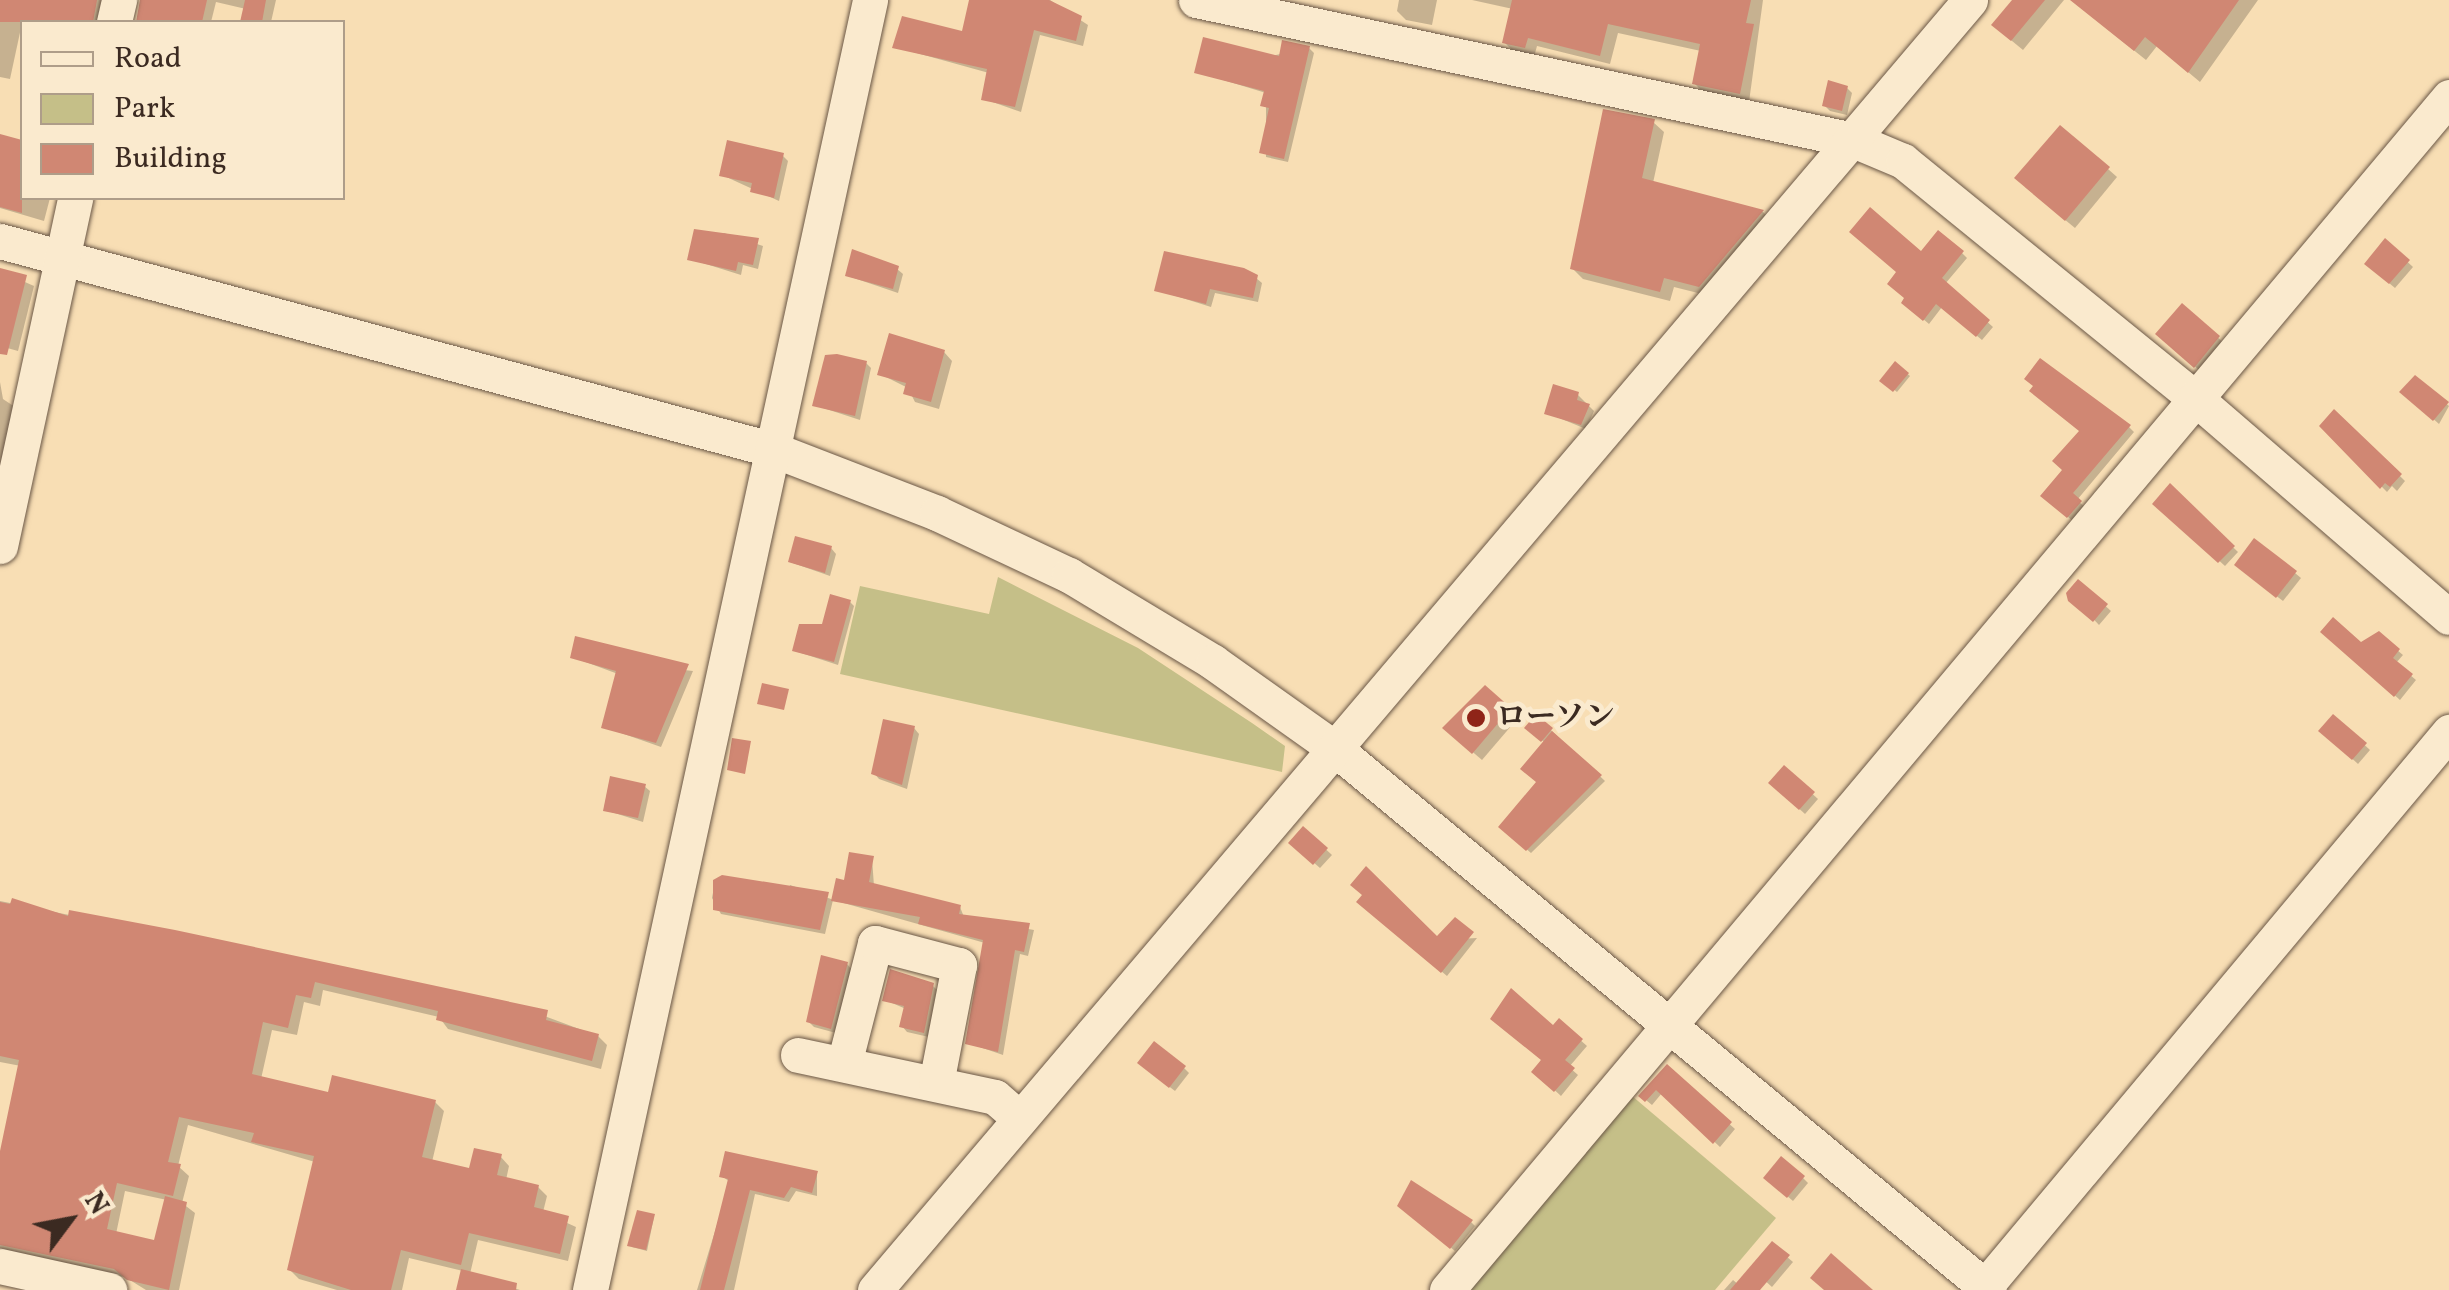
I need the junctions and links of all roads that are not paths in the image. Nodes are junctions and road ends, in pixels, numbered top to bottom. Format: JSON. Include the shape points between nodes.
{"nodes":[{"id":1,"x":870,"y":0,"type":"edge"},
{"id":2,"x":1196,"y":0,"type":"edge"},
{"id":3,"x":1970,"y":0,"type":"edge"},
{"id":4,"x":2449,"y":97,"type":"edge"},
{"id":5,"x":1853,"y":140,"type":"junction"},
{"id":6,"x":75,"y":200,"type":"edge"},
{"id":7,"x":0,"y":241,"type":"edge"},
{"id":8,"x":62,"y":258,"type":"junction"},
{"id":9,"x":2196,"y":398,"type":"junction"},
{"id":10,"x":774,"y":450,"type":"junction"},
{"id":11,"x":5,"y":502,"type":"edge"},
{"id":12,"x":0,"y":546,"type":"edge"},
{"id":13,"x":2449,"y":617,"type":"edge"},
{"id":14,"x":2449,"y":732,"type":"edge"},
{"id":15,"x":1334,"y":748,"type":"junction"},
{"id":16,"x":1668,"y":1024,"type":"junction"},
{"id":17,"x":798,"y":1055,"type":"dead end"},
{"id":18,"x":844,"y":1064,"type":"junction"},
{"id":19,"x":936,"y":1083,"type":"junction"},
{"id":20,"x":1020,"y":1119,"type":"junction"},
{"id":21,"x":0,"y":1266,"type":"edge"},
{"id":22,"x":1985,"y":1289,"type":"edge"},
{"id":23,"x":109,"y":1290,"type":"edge"},
{"id":24,"x":590,"y":1290,"type":"edge"},
{"id":25,"x":875,"y":1290,"type":"edge"},
{"id":26,"x":1447,"y":1290,"type":"edge"}],
"edges":[{"from":1,"to":10,"type":"street"},
{"from":2,"to":5,"type":"street"},
{"from":3,"to":5,"type":"street"},
{"from":4,"to":9,"type":"street"},
{"from":5,"to":9,"type":"street","via":[[1903,160]]},
{"from":5,"to":15,"type":"street"},
{"from":6,"to":8,"type":"street"},
{"from":7,"to":8,"type":"street"},
{"from":8,"to":10,"type":"street"},
{"from":8,"to":11,"type":"street"},
{"from":9,"to":13,"type":"street"},
{"from":9,"to":16,"type":"street"},
{"from":10,"to":15,"type":"street","via":[[938,513],[1069,575],[1213,662]]},
{"from":10,"to":24,"type":"street"},
{"from":11,"to":12,"type":"street"},
{"from":14,"to":22,"type":"street"},
{"from":15,"to":16,"type":"street"},
{"from":15,"to":20,"type":"street"},
{"from":16,"to":22,"type":"street"},
{"from":16,"to":26,"type":"street"},
{"from":17,"to":18,"type":"street"},
{"from":18,"to":19,"type":"street"},
{"from":18,"to":19,"type":"street","via":[[875,943],[959,964]]},
{"from":19,"to":20,"type":"street","via":[[995,1096]]},
{"from":20,"to":25,"type":"street"},
{"from":21,"to":23,"type":"street"}]}
